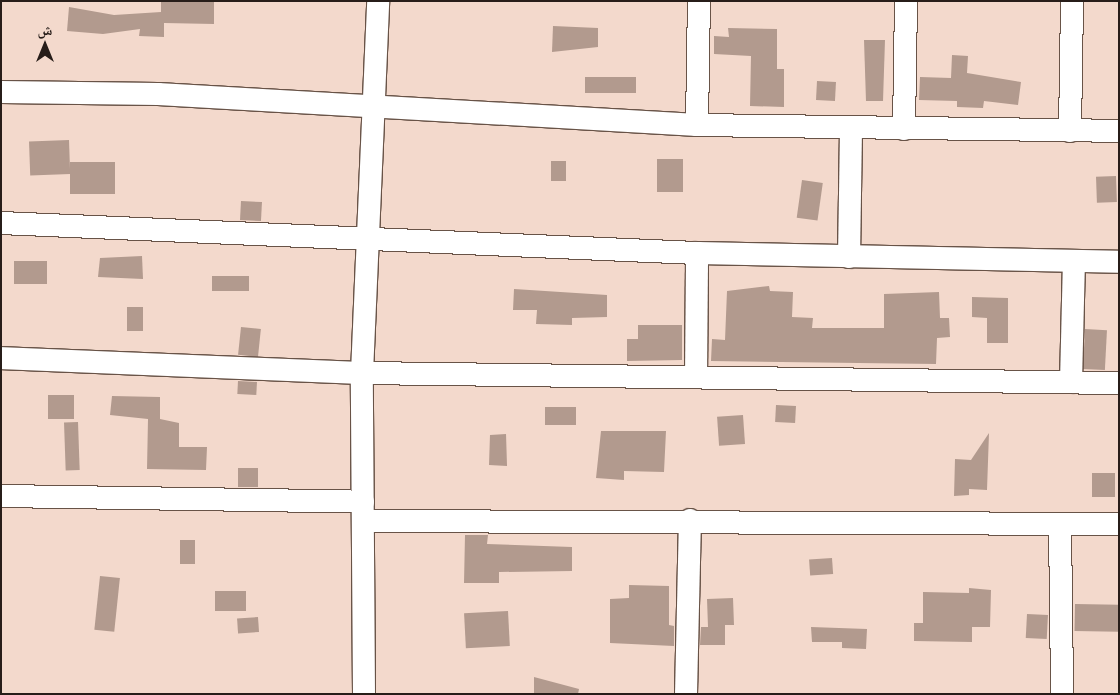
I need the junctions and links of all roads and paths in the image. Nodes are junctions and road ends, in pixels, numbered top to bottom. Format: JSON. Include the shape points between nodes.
{"nodes":[{"id":1,"x":378,"y":1,"type":"edge"},
{"id":2,"x":699,"y":1,"type":"edge"},
{"id":3,"x":906,"y":1,"type":"edge"},
{"id":4,"x":1072,"y":1,"type":"edge"},
{"id":5,"x":1,"y":92,"type":"edge"},
{"id":6,"x":373,"y":106,"type":"junction"},
{"id":7,"x":697,"y":125,"type":"junction"},
{"id":8,"x":851,"y":129,"type":"junction"},
{"id":9,"x":904,"y":129,"type":"junction"},
{"id":10,"x":1070,"y":131,"type":"junction"},
{"id":11,"x":1119,"y":131,"type":"edge"},
{"id":12,"x":1,"y":223,"type":"edge"},
{"id":13,"x":368,"y":237,"type":"junction"},
{"id":14,"x":697,"y":252,"type":"junction"},
{"id":15,"x":849,"y":257,"type":"junction"},
{"id":16,"x":1074,"y":262,"type":"junction"},
{"id":17,"x":1119,"y":262,"type":"edge"},
{"id":18,"x":1,"y":358,"type":"edge"},
{"id":19,"x":362,"y":373,"type":"junction"},
{"id":20,"x":696,"y":377,"type":"junction"},
{"id":21,"x":1071,"y":382,"type":"junction"},
{"id":22,"x":1119,"y":383,"type":"edge"},
{"id":23,"x":1,"y":496,"type":"edge"},
{"id":24,"x":363,"y":512,"type":"junction"},
{"id":25,"x":690,"y":520,"type":"junction"},
{"id":26,"x":1060,"y":524,"type":"junction"},
{"id":27,"x":1119,"y":524,"type":"edge"},
{"id":28,"x":364,"y":694,"type":"edge"},
{"id":29,"x":686,"y":694,"type":"edge"},
{"id":30,"x":1062,"y":694,"type":"edge"}],
"edges":[{"from":1,"to":6,"type":"street"},
{"from":2,"to":7,"type":"street"},
{"from":3,"to":9,"type":"street"},
{"from":4,"to":10,"type":"street"},
{"from":5,"to":6,"type":"street","via":[[158,94]]},
{"from":6,"to":7,"type":"street"},
{"from":6,"to":13,"type":"street"},
{"from":7,"to":8,"type":"street"},
{"from":8,"to":9,"type":"street"},
{"from":8,"to":15,"type":"street"},
{"from":9,"to":10,"type":"street"},
{"from":10,"to":11,"type":"street"},
{"from":12,"to":13,"type":"street"},
{"from":13,"to":14,"type":"street"},
{"from":13,"to":19,"type":"street"},
{"from":14,"to":15,"type":"street"},
{"from":14,"to":20,"type":"street"},
{"from":15,"to":16,"type":"street"},
{"from":16,"to":17,"type":"street"},
{"from":16,"to":21,"type":"street"},
{"from":18,"to":19,"type":"street"},
{"from":19,"to":20,"type":"street"},
{"from":19,"to":24,"type":"street"},
{"from":20,"to":21,"type":"street"},
{"from":21,"to":22,"type":"street"},
{"from":23,"to":24,"type":"street"},
{"from":24,"to":25,"type":"street"},
{"from":24,"to":28,"type":"street"},
{"from":25,"to":26,"type":"street"},
{"from":25,"to":29,"type":"street"},
{"from":26,"to":27,"type":"street"},
{"from":26,"to":30,"type":"street"}]}
